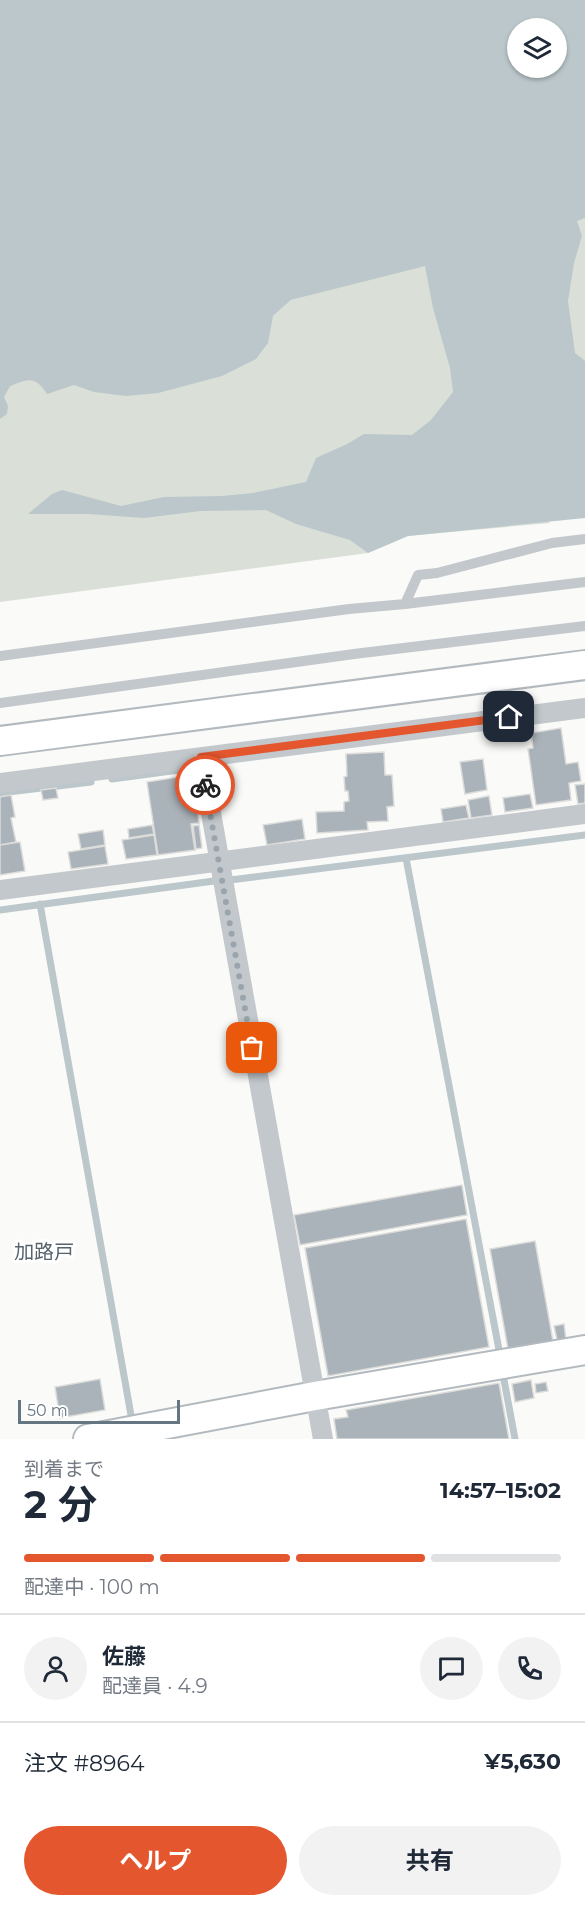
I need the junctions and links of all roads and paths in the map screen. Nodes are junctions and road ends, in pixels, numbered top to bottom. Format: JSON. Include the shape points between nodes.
{"nodes":[{"id":1,"x":585,"y":539,"type":"edge"},
{"id":2,"x":585,"y":582,"type":"edge"},
{"id":3,"x":405,"y":604,"type":"junction"},
{"id":4,"x":585,"y":626,"type":"edge"},
{"id":5,"x":0,"y":656,"type":"edge"},
{"id":6,"x":585,"y":666,"type":"edge"},
{"id":7,"x":0,"y":703,"type":"edge"},
{"id":8,"x":585,"y":708,"type":"edge"},
{"id":9,"x":0,"y":741,"type":"edge"},
{"id":10,"x":201,"y":757,"type":"junction"},
{"id":11,"x":0,"y":783,"type":"edge"},
{"id":12,"x":585,"y":814,"type":"edge"},
{"id":13,"x":219,"y":862,"type":"junction"},
{"id":14,"x":0,"y":890,"type":"edge"},
{"id":15,"x":585,"y":1350,"type":"edge"},
{"id":16,"x":315,"y":1396,"type":"junction"},
{"id":17,"x":88,"y":1439,"type":"edge"},
{"id":18,"x":323,"y":1439,"type":"edge"}],
"edges":[{"from":1,"to":3,"type":"lane","via":[[552,543],[418,575]]},
{"from":2,"to":3,"type":"lane"},
{"from":3,"to":5,"type":"lane"},
{"from":4,"to":7,"type":"lane"},
{"from":6,"to":9,"type":"street"},
{"from":8,"to":10,"type":"street"},
{"from":10,"to":11,"type":"street"},
{"from":10,"to":13,"type":"street"},
{"from":12,"to":13,"type":"street"},
{"from":13,"to":14,"type":"street"},
{"from":13,"to":16,"type":"street"},
{"from":15,"to":16,"type":"street"},
{"from":16,"to":17,"type":"street"},
{"from":16,"to":18,"type":"street"}]}
